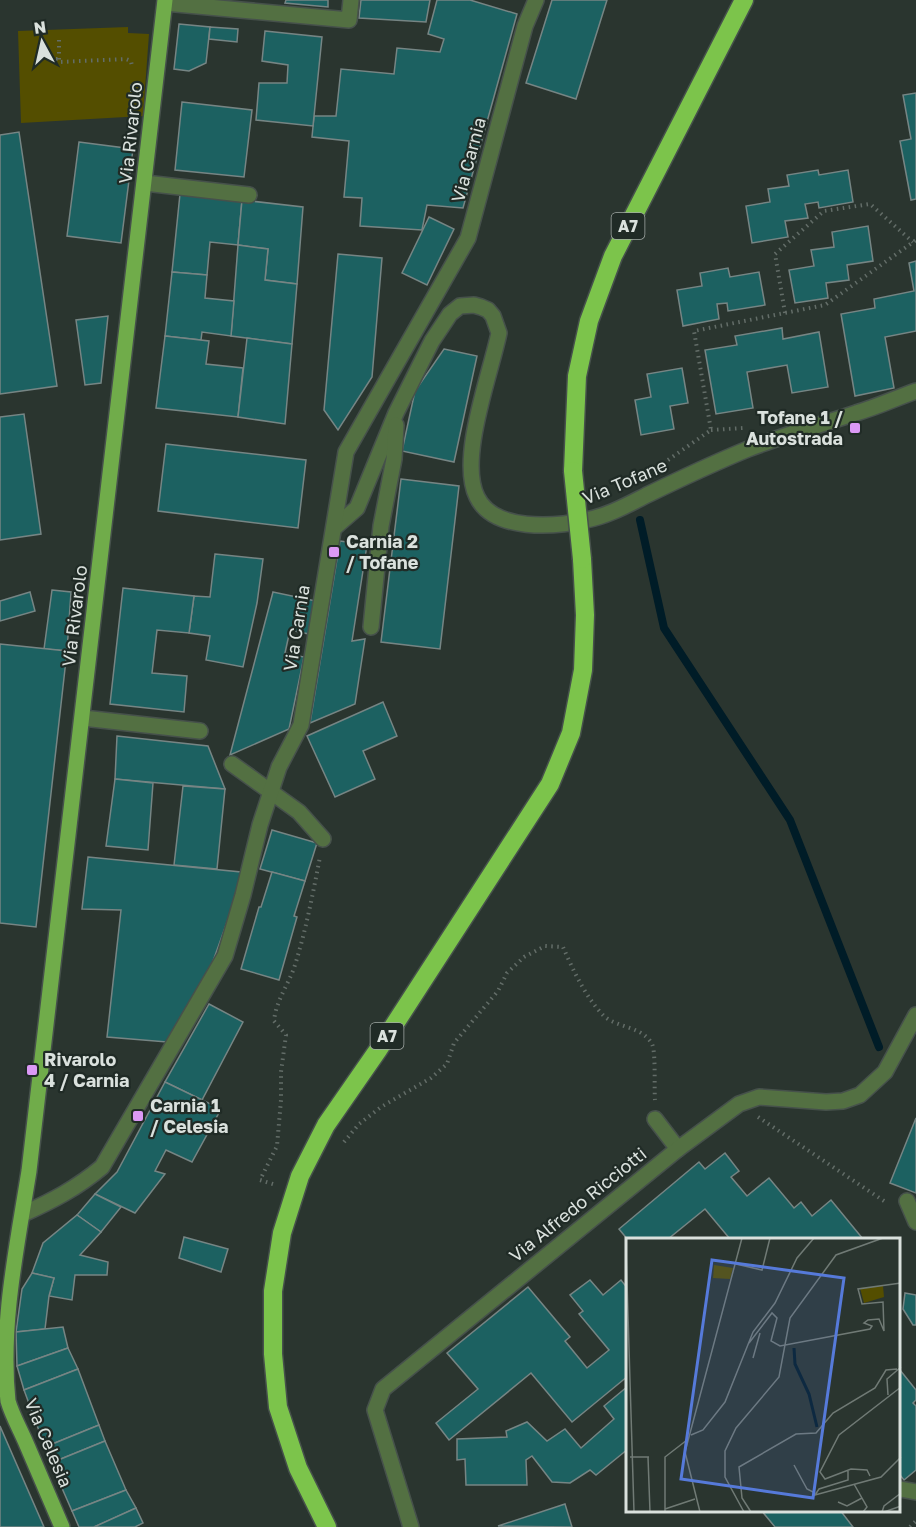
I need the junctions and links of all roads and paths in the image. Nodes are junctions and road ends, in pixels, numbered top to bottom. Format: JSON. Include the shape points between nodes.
{"nodes":[{"id":1,"x":351,"y":0,"type":"edge"},
{"id":2,"x":537,"y":0,"type":"edge"},
{"id":3,"x":744,"y":0,"type":"edge"},
{"id":4,"x":165,"y":2,"type":"edge"},
{"id":5,"x":59,"y":40,"type":"dead end"},
{"id":6,"x":60,"y":58,"type":"junction"},
{"id":7,"x":50,"y":59,"type":"dead end"},
{"id":8,"x":132,"y":66,"type":"dead end"},
{"id":9,"x":61,"y":67,"type":"dead end"},
{"id":10,"x":145,"y":183,"type":"junction"},
{"id":11,"x":249,"y":195,"type":"dead end"},
{"id":12,"x":914,"y":241,"type":"edge"},
{"id":13,"x":785,"y":313,"type":"junction"},
{"id":14,"x":916,"y":391,"type":"edge"},
{"id":15,"x":396,"y":413,"type":"junction"},
{"id":16,"x":745,"y":428,"type":"dead end"},
{"id":17,"x":711,"y":430,"type":"junction"},
{"id":18,"x":666,"y":462,"type":"dead end"},
{"id":19,"x":334,"y":528,"type":"junction"},
{"id":20,"x":371,"y":627,"type":"dead end"},
{"id":21,"x":83,"y":718,"type":"junction"},
{"id":22,"x":200,"y":731,"type":"dead end"},
{"id":23,"x":232,"y":764,"type":"dead end"},
{"id":24,"x":271,"y":793,"type":"junction"},
{"id":25,"x":323,"y":839,"type":"joint"},
{"id":26,"x":916,"y":1015,"type":"edge"},
{"id":27,"x":739,"y":1104,"type":"junction"},
{"id":28,"x":655,"y":1119,"type":"joint"},
{"id":29,"x":678,"y":1149,"type":"junction"},
{"id":30,"x":337,"y":1150,"type":"dead end"},
{"id":31,"x":273,"y":1184,"type":"dead end"},
{"id":32,"x":905,"y":1207,"type":"joint"},
{"id":33,"x":23,"y":1214,"type":"junction"},
{"id":34,"x":916,"y":1222,"type":"edge"},
{"id":35,"x":17,"y":1234,"type":"junction"},
{"id":36,"x":0,"y":1258,"type":"edge"},
{"id":37,"x":2,"y":1371,"type":"edge"},
{"id":38,"x":4,"y":1404,"type":"edge"},
{"id":39,"x":901,"y":1489,"type":"edge"},
{"id":40,"x":916,"y":1492,"type":"edge"},
{"id":41,"x":916,"y":1521,"type":"edge"},
{"id":42,"x":62,"y":1527,"type":"edge"},
{"id":43,"x":327,"y":1527,"type":"edge"},
{"id":44,"x":411,"y":1527,"type":"edge"},
{"id":45,"x":910,"y":1527,"type":"edge"}],
"edges":[{"from":1,"to":4,"type":"street","via":[[349,21]]},
{"from":2,"to":19,"type":"street","name":"Via Carnia","via":[[525,26],[468,238],[346,452]]},
{"from":3,"to":43,"type":"highway","number":"A7","bridge":true,"via":[[613,256],[589,321],[577,376],[573,471],[585,615],[583,670],[571,733],[550,784],[326,1125],[300,1176],[282,1233],[273,1291],[278,1407],[298,1468]]},
{"from":4,"to":10,"type":"main road","name":"Via Rivarolo"},
{"from":5,"to":6,"type":"path"},
{"from":6,"to":7,"type":"path"},
{"from":6,"to":8,"type":"path","via":[[126,59]]},
{"from":6,"to":9,"type":"path"},
{"from":10,"to":11,"type":"street"},
{"from":10,"to":21,"type":"main road","name":"Via Rivarolo"},
{"from":12,"to":13,"type":"path","via":[[825,305]]},
{"from":12,"to":13,"type":"path","via":[[870,204],[824,211],[775,254]]},
{"from":13,"to":17,"type":"path","via":[[694,331]]},
{"from":14,"to":15,"type":"street","name":"Via Tofane","via":[[749,449],[613,511],[587,520],[543,525],[515,523],[494,514],[478,499],[470,477],[472,445],[499,333],[488,310],[474,304],[460,306],[450,314]]},
{"from":15,"to":19,"type":"street","name":"Via Tofane","via":[[357,508]]},
{"from":15,"to":20,"type":"street","name":"Via Tofane","via":[[394,459],[381,525]]},
{"from":16,"to":17,"type":"path"},
{"from":17,"to":18,"type":"path","name":"Via Tofane"},
{"from":19,"to":24,"type":"street","name":"Via Carnia","via":[[301,725],[279,767]]},
{"from":21,"to":22,"type":"street"},
{"from":21,"to":33,"type":"main road","name":"Via Rivarolo"},
{"from":23,"to":24,"type":"street"},
{"from":24,"to":25,"type":"street","via":[[299,812]]},
{"from":24,"to":33,"type":"street","name":"Via Carnia","via":[[225,956],[102,1167],[59,1198]]},
{"from":25,"to":31,"type":"path","via":[[297,957],[275,1010],[274,1021],[286,1035],[280,1120],[277,1146],[260,1180]]},
{"from":26,"to":27,"type":"street","name":"Via Alfredo Ricciotti","via":[[885,1072],[860,1095],[826,1102],[759,1097]]},
{"from":27,"to":29,"type":"street","name":"Via Alfredo Ricciotti"},
{"from":27,"to":32,"type":"path"},
{"from":28,"to":29,"type":"street"},
{"from":28,"to":30,"type":"path","via":[[653,1046],[645,1035],[605,1017],[563,947],[545,946],[524,957],[507,973],[498,991],[454,1043],[447,1064],[359,1124]]},
{"from":29,"to":44,"type":"street","name":"Via Alfredo Ricciotti","via":[[383,1389],[375,1410]]},
{"from":32,"to":34,"type":"street"},
{"from":33,"to":35,"type":"main road","name":"Via Rivarolo"},
{"from":35,"to":36,"type":"main road","name":"Via Rivarolo"},
{"from":35,"to":37,"type":"main road","name":"Via Rivarolo","via":[[5,1293]]},
{"from":37,"to":38,"type":"main road","name":"Via Celesia"},
{"from":38,"to":42,"type":"main road","name":"Via Celesia"},
{"from":39,"to":40,"type":"street"},
{"from":41,"to":45,"type":"path"}]}
